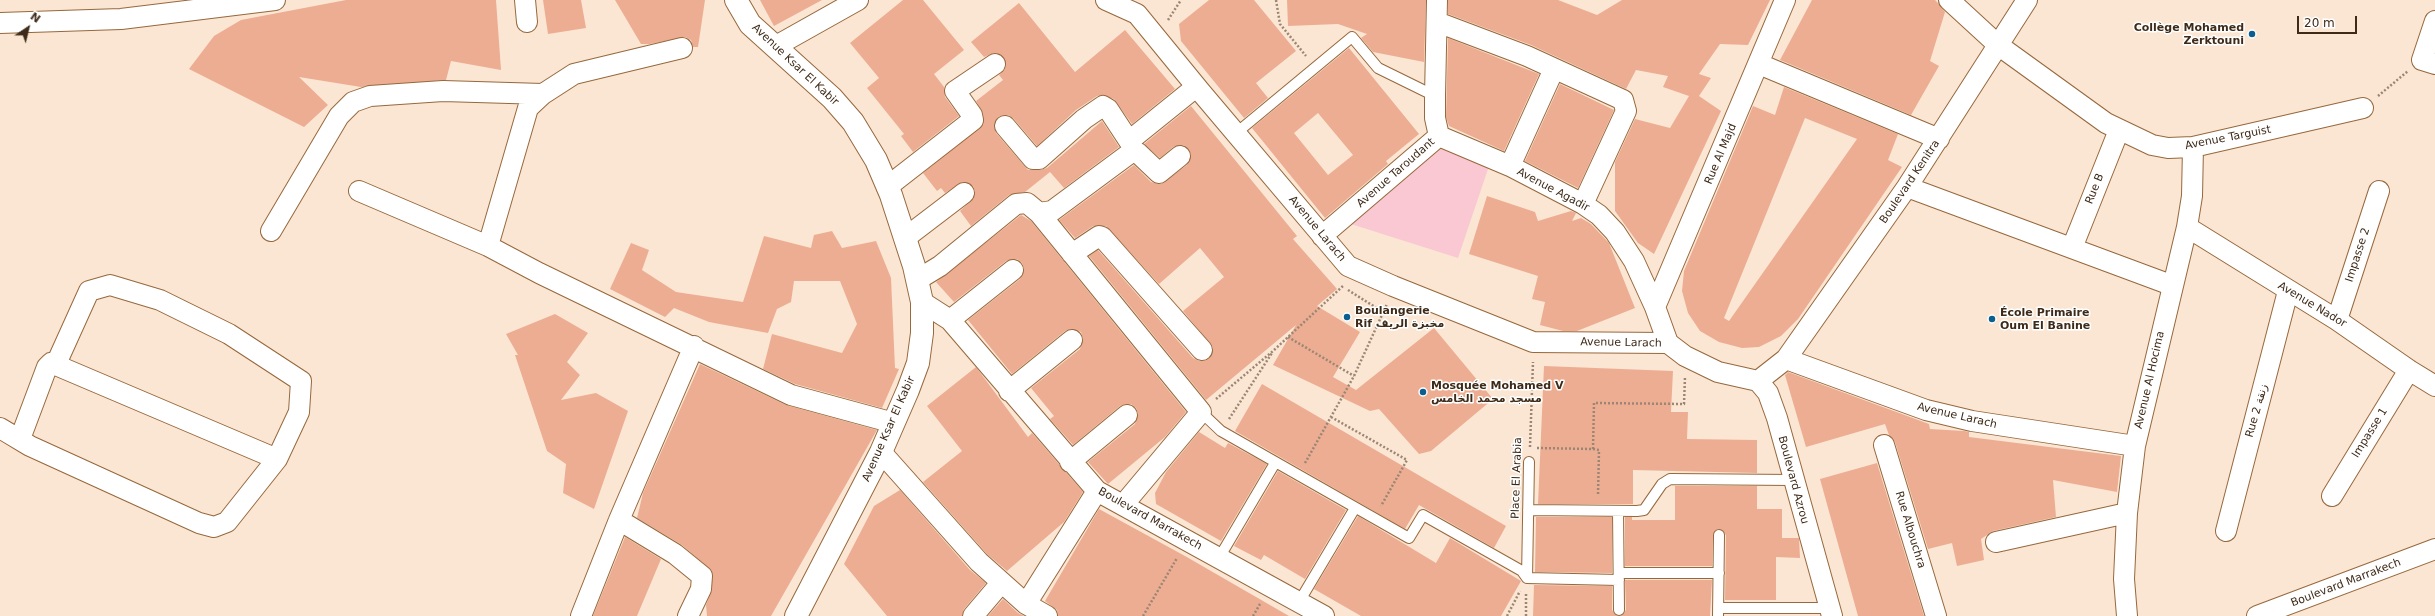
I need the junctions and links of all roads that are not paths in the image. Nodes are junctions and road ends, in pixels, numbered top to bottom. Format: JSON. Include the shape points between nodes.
{"nodes":[{"id":1,"x":275,"y":0,"type":"edge"},
{"id":2,"x":525,"y":0,"type":"edge"},
{"id":3,"x":736,"y":0,"type":"edge"},
{"id":4,"x":858,"y":0,"type":"edge"},
{"id":5,"x":1106,"y":0,"type":"edge"},
{"id":6,"x":1437,"y":0,"type":"edge"},
{"id":7,"x":1785,"y":0,"type":"edge"},
{"id":8,"x":1949,"y":0,"type":"edge"},
{"id":9,"x":2027,"y":0,"type":"edge"},
{"id":10,"x":2435,"y":21,"type":"edge"},
{"id":11,"x":527,"y":22,"type":"dead end"},
{"id":12,"x":1437,"y":22,"type":"junction"},
{"id":13,"x":0,"y":23,"type":"edge"},
{"id":14,"x":1998,"y":45,"type":"junction"},
{"id":15,"x":776,"y":46,"type":"junction"},
{"id":16,"x":682,"y":48,"type":"dead end"},
{"id":17,"x":2428,"y":62,"type":"edge"},
{"id":18,"x":995,"y":64,"type":"dead end"},
{"id":19,"x":1759,"y":64,"type":"junction"},
{"id":20,"x":1554,"y":69,"type":"junction"},
{"id":21,"x":1196,"y":87,"type":"junction"},
{"id":22,"x":543,"y":94,"type":"junction"},
{"id":23,"x":1435,"y":96,"type":"junction"},
{"id":24,"x":2363,"y":108,"type":"road end"},
{"id":25,"x":1005,"y":126,"type":"dead end"},
{"id":26,"x":2119,"y":130,"type":"junction"},
{"id":27,"x":1236,"y":134,"type":"junction"},
{"id":28,"x":1439,"y":136,"type":"junction"},
{"id":29,"x":1939,"y":140,"type":"junction"},
{"id":30,"x":1132,"y":146,"type":"junction"},
{"id":31,"x":2193,"y":147,"type":"junction"},
{"id":32,"x":1180,"y":156,"type":"dead end"},
{"id":33,"x":1510,"y":166,"type":"junction"},
{"id":34,"x":887,"y":187,"type":"junction"},
{"id":35,"x":1907,"y":187,"type":"junction"},
{"id":36,"x":359,"y":191,"type":"dead end"},
{"id":37,"x":2379,"y":191,"type":"dead end"},
{"id":38,"x":964,"y":193,"type":"dead end"},
{"id":39,"x":1583,"y":204,"type":"junction"},
{"id":40,"x":1039,"y":213,"type":"junction"},
{"id":41,"x":2186,"y":227,"type":"junction"},
{"id":42,"x":271,"y":231,"type":"dead end"},
{"id":43,"x":1322,"y":236,"type":"junction"},
{"id":44,"x":905,"y":238,"type":"junction"},
{"id":45,"x":488,"y":246,"type":"junction"},
{"id":46,"x":2072,"y":248,"type":"junction"},
{"id":47,"x":1072,"y":254,"type":"junction"},
{"id":48,"x":1013,"y":270,"type":"dead end"},
{"id":49,"x":917,"y":280,"type":"junction"},
{"id":50,"x":2171,"y":285,"type":"junction"},
{"id":51,"x":2288,"y":291,"type":"junction"},
{"id":52,"x":922,"y":302,"type":"junction"},
{"id":53,"x":1656,"y":307,"type":"junction"},
{"id":54,"x":950,"y":320,"type":"junction"},
{"id":55,"x":2337,"y":320,"type":"junction"},
{"id":56,"x":1072,"y":340,"type":"dead end"},
{"id":57,"x":1668,"y":343,"type":"junction"},
{"id":58,"x":694,"y":346,"type":"junction"},
{"id":59,"x":1202,"y":350,"type":"dead end"},
{"id":60,"x":1786,"y":359,"type":"junction"},
{"id":61,"x":56,"y":364,"type":"junction"},
{"id":62,"x":2409,"y":370,"type":"junction"},
{"id":63,"x":1758,"y":381,"type":"junction"},
{"id":64,"x":2435,"y":384,"type":"edge"},
{"id":65,"x":1008,"y":391,"type":"junction"},
{"id":66,"x":1200,"y":412,"type":"junction"},
{"id":67,"x":1127,"y":415,"type":"dead end"},
{"id":68,"x":894,"y":422,"type":"junction"},
{"id":69,"x":0,"y":428,"type":"edge"},
{"id":70,"x":20,"y":440,"type":"junction"},
{"id":71,"x":1884,"y":445,"type":"dead end"},
{"id":72,"x":2135,"y":446,"type":"junction"},
{"id":73,"x":881,"y":452,"type":"junction"},
{"id":74,"x":277,"y":459,"type":"junction"},
{"id":75,"x":1070,"y":462,"type":"junction"},
{"id":76,"x":1274,"y":462,"type":"junction"},
{"id":77,"x":1530,"y":462,"type":"road end"},
{"id":78,"x":1793,"y":480,"type":"junction"},
{"id":79,"x":1097,"y":491,"type":"junction"},
{"id":80,"x":2332,"y":496,"type":"dead end"},
{"id":81,"x":1123,"y":505,"type":"junction"},
{"id":82,"x":1355,"y":508,"type":"junction"},
{"id":83,"x":1528,"y":510,"type":"junction"},
{"id":84,"x":1618,"y":511,"type":"junction"},
{"id":85,"x":2126,"y":513,"type":"junction"},
{"id":86,"x":619,"y":520,"type":"junction"},
{"id":87,"x":2226,"y":531,"type":"dead end"},
{"id":88,"x":1719,"y":535,"type":"dead end"},
{"id":89,"x":1996,"y":542,"type":"dead end"},
{"id":90,"x":2435,"y":552,"type":"edge"},
{"id":91,"x":1219,"y":558,"type":"junction"},
{"id":92,"x":1719,"y":573,"type":"junction"},
{"id":93,"x":1619,"y":577,"type":"junction"},
{"id":94,"x":1527,"y":578,"type":"junction"},
{"id":95,"x":1001,"y":583,"type":"junction"},
{"id":96,"x":1299,"y":602,"type":"junction"},
{"id":97,"x":1026,"y":604,"type":"junction"},
{"id":98,"x":1619,"y":610,"type":"dead end"},
{"id":99,"x":1718,"y":612,"type":"edge"},
{"id":100,"x":1830,"y":612,"type":"edge"},
{"id":101,"x":798,"y":615,"type":"edge"},
{"id":102,"x":2266,"y":615,"type":"edge"},
{"id":103,"x":581,"y":616,"type":"edge"},
{"id":104,"x":688,"y":616,"type":"edge"},
{"id":105,"x":973,"y":616,"type":"edge"},
{"id":106,"x":1047,"y":616,"type":"edge"},
{"id":107,"x":1324,"y":616,"type":"edge"},
{"id":108,"x":1936,"y":616,"type":"edge"},
{"id":109,"x":2127,"y":616,"type":"edge"}],
"edges":[{"from":1,"to":13,"type":"street","via":[[121,19]]},
{"from":2,"to":11,"type":"street"},
{"from":3,"to":15,"type":"street","name":"Avenue Ksar El Kabir","via":[[750,24]]},
{"from":4,"to":15,"type":"street"},
{"from":5,"to":21,"type":"street","name":"Avenue Larach","via":[[1137,14]]},
{"from":6,"to":12,"type":"street","name":"Avenue Taroudant"},
{"from":7,"to":19,"type":"street","name":"Rue Al Majd"},
{"from":8,"to":14,"type":"street","name":"Avenue Targuist"},
{"from":9,"to":14,"type":"street","name":"Boulevard Kenitra"},
{"from":10,"to":17,"type":"street"},
{"from":12,"to":20,"type":"street"},
{"from":12,"to":23,"type":"street","name":"Avenue Taroudant"},
{"from":14,"to":26,"type":"street","name":"Avenue Targuist"},
{"from":14,"to":29,"type":"street","name":"Boulevard Kenitra"},
{"from":15,"to":34,"type":"street","name":"Avenue Ksar El Kabir","via":[[832,98],[853,122],[876,160]]},
{"from":16,"to":22,"type":"street","via":[[574,74]]},
{"from":18,"to":34,"type":"street","via":[[955,91],[973,120]]},
{"from":19,"to":29,"type":"street"},
{"from":19,"to":53,"type":"street","name":"Rue Al Majd"},
{"from":20,"to":33,"type":"street"},
{"from":20,"to":39,"type":"street","via":[[1623,100],[1626,105],[1626,111]]},
{"from":21,"to":27,"type":"street","name":"Avenue Larach"},
{"from":21,"to":30,"type":"street"},
{"from":22,"to":42,"type":"street","via":[[443,91],[370,96],[353,102],[339,116]]},
{"from":22,"to":45,"type":"street","via":[[528,108]]},
{"from":23,"to":27,"type":"lane","via":[[1378,68],[1352,37]]},
{"from":23,"to":28,"type":"street","name":"Avenue Taroudant","via":[[1435,118]]},
{"from":24,"to":31,"type":"street","name":"Avenue Targuist"},
{"from":25,"to":30,"type":"street","via":[[1032,159],[1036,160],[1103,106],[1108,109]]},
{"from":26,"to":31,"type":"street","name":"Avenue Targuist","via":[[2168,148]]},
{"from":26,"to":46,"type":"street","name":"Rue B"},
{"from":27,"to":43,"type":"street","name":"Avenue Larach"},
{"from":28,"to":33,"type":"street","name":"Avenue Agadir"},
{"from":28,"to":43,"type":"street","name":"Avenue Taroudant"},
{"from":29,"to":35,"type":"street","name":"Boulevard Kenitra"},
{"from":30,"to":32,"type":"street","via":[[1159,173]]},
{"from":30,"to":40,"type":"street","via":[[1052,211]]},
{"from":31,"to":41,"type":"street","name":"Avenue Al Hocima","via":[[2192,196]]},
{"from":33,"to":39,"type":"street","name":"Avenue Agadir"},
{"from":34,"to":44,"type":"street","name":"Avenue Ksar El Kabir"},
{"from":35,"to":46,"type":"street"},
{"from":35,"to":60,"type":"street","name":"Boulevard Kenitra"},
{"from":36,"to":45,"type":"street"},
{"from":37,"to":55,"type":"street","name":"Impasse 2"},
{"from":38,"to":44,"type":"street"},
{"from":39,"to":53,"type":"street","name":"Avenue Agadir","via":[[1599,215],[1615,232],[1634,261]]},
{"from":40,"to":47,"type":"street"},
{"from":40,"to":49,"type":"street","via":[[1026,203],[1016,204],[940,266]]},
{"from":41,"to":50,"type":"street","name":"Avenue Al Hocima"},
{"from":41,"to":51,"type":"street","name":"Avenue Nador"},
{"from":43,"to":57,"type":"street","name":"Avenue Larach","via":[[1348,266],[1533,342]]},
{"from":44,"to":49,"type":"street","name":"Avenue Ksar El Kabir"},
{"from":45,"to":58,"type":"street","via":[[619,312]]},
{"from":46,"to":50,"type":"street"},
{"from":47,"to":59,"type":"street","via":[[1099,236],[1102,237]]},
{"from":47,"to":66,"type":"street"},
{"from":48,"to":54,"type":"street"},
{"from":49,"to":52,"type":"street","name":"Avenue Ksar El Kabir"},
{"from":50,"to":72,"type":"street","name":"Avenue Al Hocima"},
{"from":51,"to":55,"type":"street","name":"Avenue Nador"},
{"from":51,"to":87,"type":"street","name":"Rue 2 زنقة"},
{"from":52,"to":54,"type":"street","name":"Boulevard Marrakech"},
{"from":52,"to":68,"type":"street","name":"Avenue Ksar El Kabir","via":[[922,333],[918,362]]},
{"from":53,"to":57,"type":"street","name":"Avenue Agadir"},
{"from":54,"to":65,"type":"street","name":"Boulevard Marrakech"},
{"from":55,"to":62,"type":"street","name":"Avenue Nador"},
{"from":56,"to":65,"type":"street"},
{"from":57,"to":63,"type":"street","name":"Avenue Larach","via":[[1685,356],[1718,372]]},
{"from":58,"to":68,"type":"street","via":[[791,395]]},
{"from":58,"to":86,"type":"street"},
{"from":60,"to":63,"type":"street"},
{"from":60,"to":72,"type":"street","name":"Avenue Larach","via":[[1926,410],[1972,421]]},
{"from":61,"to":70,"type":"street","via":[[51,363],[47,367]]},
{"from":61,"to":74,"type":"street"},
{"from":61,"to":74,"type":"street","via":[[89,291],[110,285],[160,300],[229,334],[301,381],[299,412]]},
{"from":62,"to":64,"type":"street","name":"Avenue Nador"},
{"from":62,"to":80,"type":"street","name":"Impasse 1"},
{"from":63,"to":78,"type":"street","name":"Boulevard Azrou","via":[[1768,393],[1777,418]]},
{"from":65,"to":75,"type":"street","name":"Boulevard Marrakech"},
{"from":66,"to":76,"type":"lane","via":[[1221,431]]},
{"from":66,"to":81,"type":"street"},
{"from":67,"to":75,"type":"street"},
{"from":68,"to":73,"type":"street","name":"Avenue Ksar El Kabir"},
{"from":69,"to":70,"type":"street"},
{"from":70,"to":74,"type":"street","via":[[199,523],[214,527],[226,522]]},
{"from":71,"to":108,"type":"street","name":"Rue Albouchra"},
{"from":72,"to":85,"type":"street","name":"Avenue Al Hocima"},
{"from":73,"to":95,"type":"street"},
{"from":73,"to":101,"type":"street","name":"Avenue Ksar El Kabir"},
{"from":75,"to":79,"type":"street","name":"Boulevard Marrakech"},
{"from":76,"to":82,"type":"lane"},
{"from":76,"to":91,"type":"lane"},
{"from":77,"to":83,"type":"lane","name":"Place El Arabia"},
{"from":78,"to":84,"type":"lane","via":[[1670,479],[1662,484],[1644,510]]},
{"from":78,"to":100,"type":"street","name":"Boulevard Azrou"},
{"from":79,"to":81,"type":"street","name":"Boulevard Marrakech"},
{"from":79,"to":97,"type":"street"},
{"from":81,"to":91,"type":"street","name":"Boulevard Marrakech"},
{"from":82,"to":94,"type":"lane","via":[[1409,538],[1423,515],[1522,571]]},
{"from":82,"to":96,"type":"lane"},
{"from":83,"to":84,"type":"lane"},
{"from":83,"to":94,"type":"lane","name":"Place El Arabia"},
{"from":84,"to":93,"type":"lane"},
{"from":85,"to":89,"type":"street"},
{"from":85,"to":109,"type":"street","name":"Avenue Al Hocima","via":[[2124,579]]},
{"from":86,"to":103,"type":"street"},
{"from":86,"to":104,"type":"street","via":[[674,554],[702,576],[701,589]]},
{"from":88,"to":92,"type":"lane"},
{"from":90,"to":102,"type":"street","name":"Boulevard Marrakech"},
{"from":91,"to":96,"type":"street","name":"Boulevard Marrakech"},
{"from":92,"to":93,"type":"lane"},
{"from":92,"to":99,"type":"lane"},
{"from":93,"to":94,"type":"lane"},
{"from":93,"to":98,"type":"lane"},
{"from":95,"to":97,"type":"street"},
{"from":95,"to":105,"type":"street"},
{"from":96,"to":107,"type":"street","name":"Boulevard Marrakech"},
{"from":97,"to":106,"type":"street"},
{"from":99,"to":100,"type":"lane"}]}
